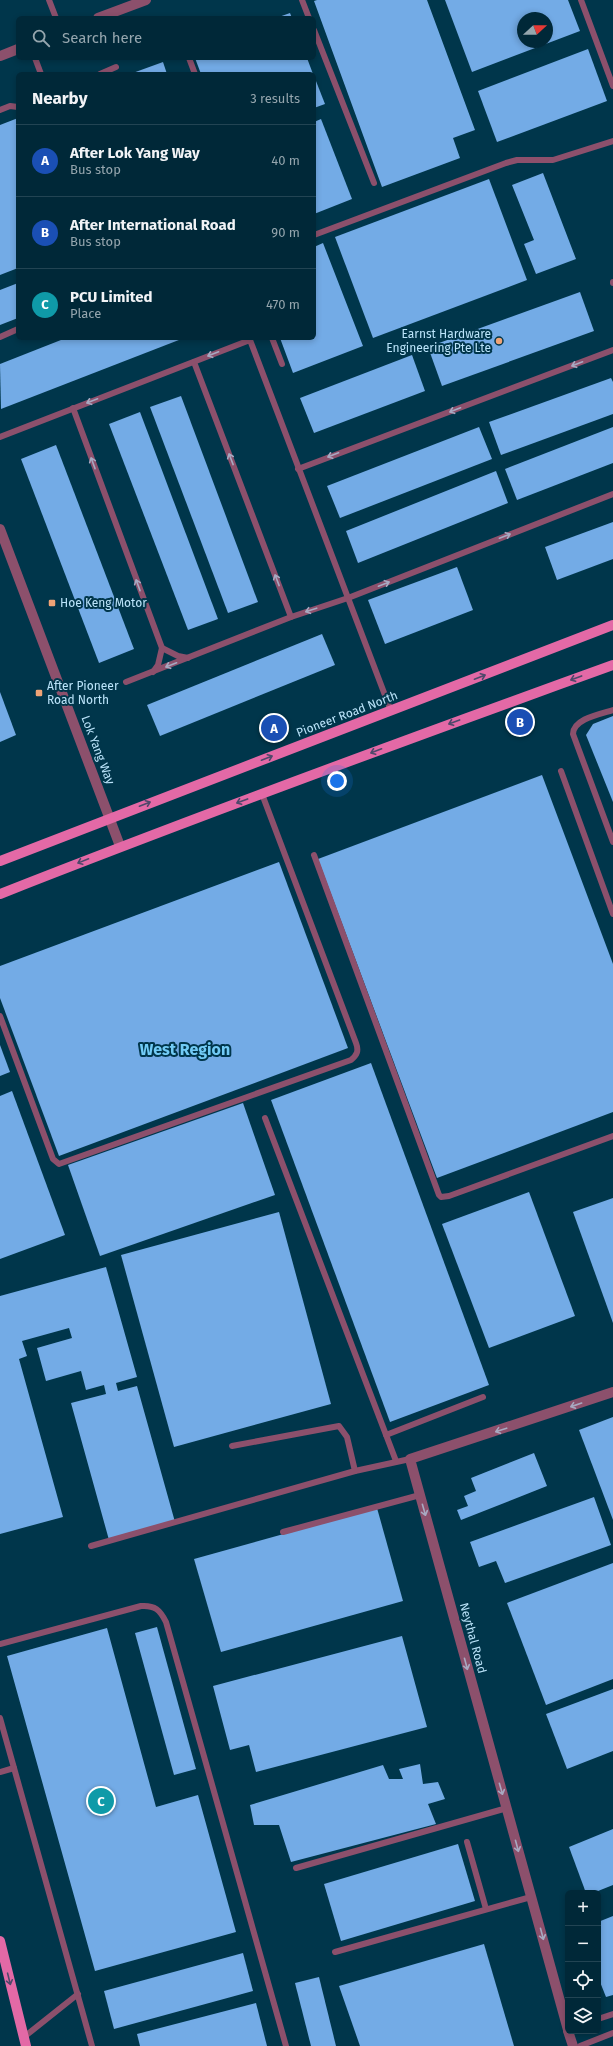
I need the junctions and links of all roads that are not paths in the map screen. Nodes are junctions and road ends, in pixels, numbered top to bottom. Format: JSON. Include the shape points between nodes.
{"nodes":[{"id":1,"x":49,"y":0,"type":"edge"},
{"id":2,"x":146,"y":0,"type":"edge"},
{"id":3,"x":302,"y":0,"type":"edge"},
{"id":4,"x":580,"y":0,"type":"edge"},
{"id":5,"x":55,"y":16,"type":"edge"},
{"id":6,"x":103,"y":16,"type":"edge"},
{"id":7,"x":308,"y":16,"type":"edge"},
{"id":8,"x":316,"y":35,"type":"edge"},
{"id":9,"x":16,"y":50,"type":"edge"},
{"id":10,"x":0,"y":56,"type":"edge"},
{"id":11,"x":36,"y":60,"type":"edge"},
{"id":12,"x":190,"y":60,"type":"edge"},
{"id":13,"x":116,"y":68,"type":"dead end"},
{"id":14,"x":40,"y":72,"type":"edge"},
{"id":15,"x":105,"y":72,"type":"edge"},
{"id":16,"x":194,"y":72,"type":"edge"},
{"id":17,"x":613,"y":86,"type":"edge"},
{"id":18,"x":16,"y":107,"type":"edge"},
{"id":19,"x":0,"y":110,"type":"edge"},
{"id":20,"x":613,"y":141,"type":"edge"},
{"id":21,"x":374,"y":183,"type":"dead end"},
{"id":22,"x":316,"y":234,"type":"edge"},
{"id":23,"x":16,"y":330,"type":"edge"},
{"id":24,"x":0,"y":337,"type":"edge"},
{"id":25,"x":273,"y":340,"type":"edge"},
{"id":26,"x":613,"y":350,"type":"edge"},
{"id":27,"x":194,"y":362,"type":"junction"},
{"id":28,"x":282,"y":364,"type":"dead end"},
{"id":29,"x":73,"y":408,"type":"junction"},
{"id":30,"x":0,"y":437,"type":"edge"},
{"id":31,"x":298,"y":468,"type":"junction"},
{"id":32,"x":613,"y":494,"type":"edge"},
{"id":33,"x":0,"y":529,"type":"edge"},
{"id":34,"x":348,"y":598,"type":"junction"},
{"id":35,"x":291,"y":617,"type":"junction"},
{"id":36,"x":613,"y":625,"type":"edge"},
{"id":37,"x":162,"y":648,"type":"junction"},
{"id":38,"x":190,"y":658,"type":"junction"},
{"id":39,"x":613,"y":665,"type":"edge"},
{"id":40,"x":153,"y":672,"type":"junction"},
{"id":41,"x":126,"y":682,"type":"dead end"},
{"id":42,"x":613,"y":710,"type":"edge"},
{"id":43,"x":391,"y":711,"type":"junction"},
{"id":44,"x":561,"y":771,"type":"dead end"},
{"id":45,"x":262,"y":794,"type":"junction"},
{"id":46,"x":109,"y":818,"type":"junction"},
{"id":47,"x":613,"y":842,"type":"edge"},
{"id":48,"x":120,"y":846,"type":"junction"},
{"id":49,"x":314,"y":854,"type":"dead end"},
{"id":50,"x":0,"y":861,"type":"edge"},
{"id":51,"x":0,"y":894,"type":"edge"},
{"id":52,"x":613,"y":914,"type":"edge"},
{"id":53,"x":0,"y":1016,"type":"edge"},
{"id":54,"x":265,"y":1118,"type":"dead end"},
{"id":55,"x":613,"y":1136,"type":"edge"},
{"id":56,"x":613,"y":1392,"type":"edge"},
{"id":57,"x":483,"y":1397,"type":"dead end"},
{"id":58,"x":386,"y":1435,"type":"junction"},
{"id":59,"x":232,"y":1446,"type":"dead end"},
{"id":60,"x":410,"y":1459,"type":"junction"},
{"id":61,"x":396,"y":1461,"type":"junction"},
{"id":62,"x":355,"y":1471,"type":"junction"},
{"id":63,"x":420,"y":1495,"type":"junction"},
{"id":64,"x":282,"y":1532,"type":"dead end"},
{"id":65,"x":91,"y":1546,"type":"dead end"},
{"id":66,"x":0,"y":1644,"type":"edge"},
{"id":67,"x":0,"y":1718,"type":"edge"},
{"id":68,"x":14,"y":1768,"type":"junction"},
{"id":69,"x":0,"y":1772,"type":"edge"},
{"id":70,"x":507,"y":1808,"type":"junction"},
{"id":71,"x":467,"y":1842,"type":"dead end"},
{"id":72,"x":296,"y":1868,"type":"dead end"},
{"id":73,"x":531,"y":1897,"type":"junction"},
{"id":74,"x":486,"y":1909,"type":"junction"},
{"id":75,"x":0,"y":1941,"type":"edge"},
{"id":76,"x":335,"y":1952,"type":"dead end"},
{"id":77,"x":78,"y":1994,"type":"junction"},
{"id":78,"x":613,"y":2014,"type":"edge"},
{"id":79,"x":601,"y":2018,"type":"edge"},
{"id":80,"x":565,"y":2020,"type":"edge"},
{"id":81,"x":613,"y":2033,"type":"edge"},
{"id":82,"x":569,"y":2034,"type":"edge"},
{"id":83,"x":25,"y":2042,"type":"edge"},
{"id":84,"x":92,"y":2046,"type":"edge"},
{"id":85,"x":286,"y":2046,"type":"edge"},
{"id":86,"x":573,"y":2046,"type":"edge"},
{"id":87,"x":580,"y":2046,"type":"edge"}],
"edges":[{"from":1,"to":5,"type":"lane"},
{"from":2,"to":6,"type":"street"},
{"from":3,"to":7,"type":"lane"},
{"from":4,"to":17,"type":"lane"},
{"from":8,"to":21,"type":"lane"},
{"from":9,"to":10,"type":"street"},
{"from":11,"to":14,"type":"lane"},
{"from":12,"to":16,"type":"lane"},
{"from":13,"to":15,"type":"lane"},
{"from":18,"to":19,"type":"lane"},
{"from":20,"to":22,"type":"lane","via":[[553,160],[516,160],[506,163]]},
{"from":23,"to":24,"type":"lane"},
{"from":25,"to":28,"type":"lane"},
{"from":26,"to":31,"type":"lane","one_way":true},
{"from":27,"to":29,"type":"lane","one_way":true},
{"from":31,"to":27,"type":"lane","one_way":true,"via":[[250,340]]},
{"from":35,"to":27,"type":"lane","one_way":true},
{"from":29,"to":30,"type":"lane"},
{"from":37,"to":29,"type":"lane","one_way":true},
{"from":31,"to":34,"type":"lane"},
{"from":34,"to":32,"type":"lane","one_way":true},
{"from":33,"to":46,"type":"street","name":"Lok Yang Way"},
{"from":34,"to":35,"type":"lane","one_way":true},
{"from":34,"to":43,"type":"lane"},
{"from":35,"to":38,"type":"lane"},
{"from":43,"to":36,"type":"main road","name":"Pioneer Road North","one_way":true},
{"from":37,"to":38,"type":"lane","via":[[178,656]]},
{"from":37,"to":40,"type":"lane","via":[[158,665]]},
{"from":38,"to":40,"type":"lane","one_way":true},
{"from":39,"to":45,"type":"main road","one_way":true},
{"from":40,"to":41,"type":"lane"},
{"from":42,"to":47,"type":"lane","via":[[577,723],[573,730]]},
{"from":46,"to":43,"type":"main road","name":"Pioneer Road North","one_way":true},
{"from":44,"to":52,"type":"lane"},
{"from":45,"to":48,"type":"main road","one_way":true},
{"from":45,"to":53,"type":"lane","via":[[356,1043],[356,1057],[59,1164],[53,1159]]},
{"from":46,"to":48,"type":"street","name":"Lok Yang Way"},
{"from":46,"to":50,"type":"main road","name":"Pioneer Road North"},
{"from":48,"to":51,"type":"main road","one_way":true},
{"from":49,"to":55,"type":"lane","via":[[439,1195],[449,1196]]},
{"from":54,"to":58,"type":"lane"},
{"from":56,"to":60,"type":"street","one_way":true},
{"from":57,"to":58,"type":"lane"},
{"from":58,"to":61,"type":"lane"},
{"from":59,"to":62,"type":"lane","via":[[339,1426],[347,1437]]},
{"from":60,"to":61,"type":"lane"},
{"from":60,"to":63,"type":"street","name":"Neythal Road"},
{"from":61,"to":62,"type":"lane"},
{"from":62,"to":65,"type":"lane"},
{"from":63,"to":64,"type":"lane"},
{"from":63,"to":70,"type":"street","name":"Neythal Road","one_way":true},
{"from":66,"to":85,"type":"lane","via":[[142,1606],[157,1608],[162,1615]]},
{"from":67,"to":68,"type":"lane"},
{"from":68,"to":69,"type":"lane"},
{"from":68,"to":77,"type":"lane"},
{"from":70,"to":72,"type":"lane"},
{"from":70,"to":73,"type":"street","name":"Neythal Road","one_way":true},
{"from":71,"to":74,"type":"lane"},
{"from":73,"to":74,"type":"lane"},
{"from":73,"to":80,"type":"street","name":"Neythal Road","one_way":true},
{"from":74,"to":76,"type":"lane"},
{"from":75,"to":83,"type":"main road","one_way":true},
{"from":77,"to":83,"type":"lane"},
{"from":77,"to":84,"type":"lane"},
{"from":78,"to":79,"type":"lane"},
{"from":81,"to":87,"type":"lane"},
{"from":82,"to":86,"type":"street","name":"Neythal Road"}]}
